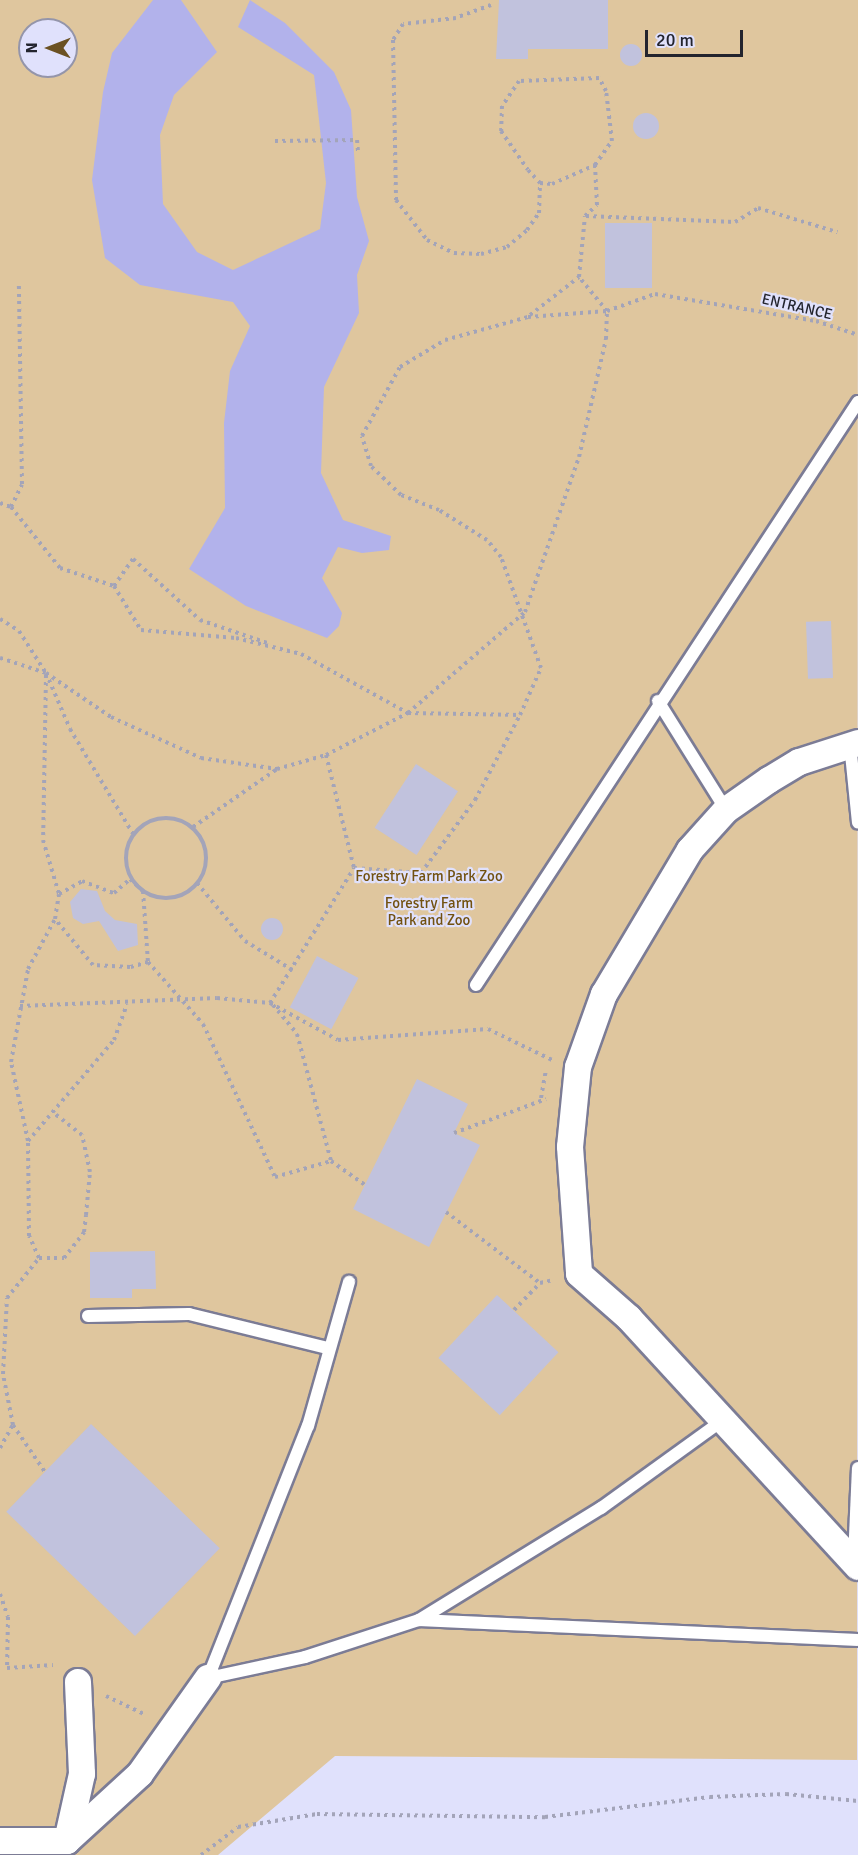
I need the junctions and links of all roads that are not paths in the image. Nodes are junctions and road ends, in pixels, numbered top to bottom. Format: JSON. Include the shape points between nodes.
{"nodes":[{"id":1,"x":858,"y":402,"type":"edge"},
{"id":2,"x":658,"y":701,"type":"junction"},
{"id":3,"x":854,"y":743,"type":"edge"},
{"id":4,"x":726,"y":810,"type":"junction"},
{"id":5,"x":858,"y":823,"type":"edge"},
{"id":6,"x":476,"y":985,"type":"dead end"},
{"id":7,"x":349,"y":1282,"type":"dead end"},
{"id":8,"x":88,"y":1316,"type":"dead end"},
{"id":9,"x":327,"y":1348,"type":"junction"},
{"id":10,"x":723,"y":1420,"type":"junction"},
{"id":11,"x":858,"y":1468,"type":"edge"},
{"id":12,"x":856,"y":1564,"type":"edge"},
{"id":13,"x":418,"y":1620,"type":"junction"},
{"id":14,"x":858,"y":1640,"type":"edge"},
{"id":15,"x":208,"y":1678,"type":"junction"},
{"id":16,"x":78,"y":1682,"type":"dead end"},
{"id":17,"x":0,"y":1841,"type":"edge"},
{"id":18,"x":67,"y":1841,"type":"junction"}],
"edges":[{"from":1,"to":2,"type":"lane"},
{"from":2,"to":4,"type":"lane"},
{"from":2,"to":6,"type":"lane"},
{"from":3,"to":4,"type":"street","via":[[799,762]]},
{"from":3,"to":5,"type":"lane"},
{"from":4,"to":10,"type":"street","via":[[690,850],[644,919],[604,994],[578,1067],[570,1147],[579,1274],[629,1318]]},
{"from":7,"to":9,"type":"lane"},
{"from":8,"to":9,"type":"lane","via":[[189,1314]]},
{"from":9,"to":15,"type":"lane","via":[[308,1426]]},
{"from":10,"to":12,"type":"street"},
{"from":10,"to":13,"type":"lane","via":[[602,1508]]},
{"from":11,"to":12,"type":"lane"},
{"from":13,"to":14,"type":"lane"},
{"from":13,"to":15,"type":"lane","via":[[305,1657]]},
{"from":15,"to":18,"type":"street","via":[[140,1774]]},
{"from":16,"to":18,"type":"street","via":[[82,1774]]},
{"from":17,"to":18,"type":"street"}]}
